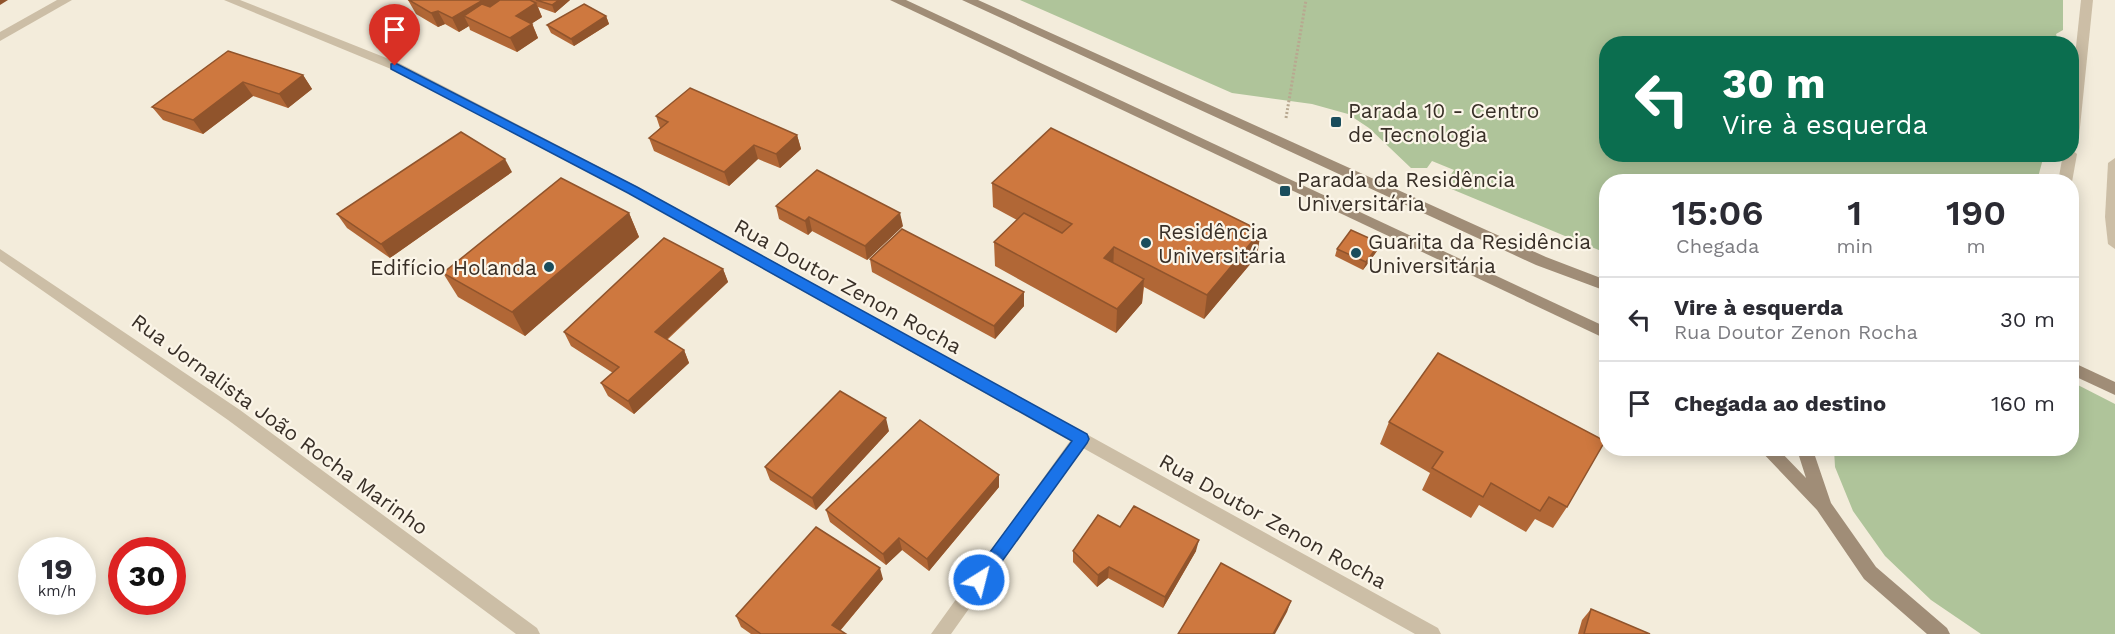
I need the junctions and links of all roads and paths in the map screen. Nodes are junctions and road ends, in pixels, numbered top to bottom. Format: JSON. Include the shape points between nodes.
{"nodes":[{"id":1,"x":66,"y":0,"type":"edge"},
{"id":2,"x":230,"y":0,"type":"edge"},
{"id":3,"x":896,"y":0,"type":"edge"},
{"id":4,"x":968,"y":0,"type":"edge"},
{"id":5,"x":1306,"y":0,"type":"edge"},
{"id":6,"x":2086,"y":0,"type":"edge"},
{"id":7,"x":0,"y":38,"type":"edge"},
{"id":8,"x":2079,"y":68,"type":"edge"},
{"id":9,"x":1279,"y":142,"type":"junction"},
{"id":10,"x":2115,"y":164,"type":"edge"},
{"id":11,"x":2115,"y":244,"type":"edge"},
{"id":12,"x":0,"y":254,"type":"edge"},
{"id":13,"x":1599,"y":283,"type":"edge"},
{"id":14,"x":1599,"y":330,"type":"edge"},
{"id":15,"x":2079,"y":371,"type":"edge"},
{"id":16,"x":2115,"y":389,"type":"edge"},
{"id":17,"x":1082,"y":439,"type":"junction"},
{"id":18,"x":1774,"y":456,"type":"edge"},
{"id":19,"x":1807,"y":456,"type":"edge"},
{"id":20,"x":1824,"y":506,"type":"junction"},
{"id":21,"x":531,"y":634,"type":"edge"},
{"id":22,"x":940,"y":634,"type":"edge"},
{"id":23,"x":1432,"y":634,"type":"edge"},
{"id":24,"x":1939,"y":634,"type":"edge"}],
"edges":[{"from":1,"to":7,"type":"street"},
{"from":2,"to":17,"type":"street","name":"Rua Doutor Zenon Rocha","via":[[406,71],[633,190]]},
{"from":3,"to":14,"type":"main road"},
{"from":4,"to":9,"type":"main road"},
{"from":5,"to":9,"type":"path","via":[[1290,102]]},
{"from":6,"to":8,"type":"street"},
{"from":9,"to":13,"type":"main road"},
{"from":10,"to":11,"type":"street"},
{"from":12,"to":21,"type":"street","name":"Rua Jornalista João Rocha Marinho","via":[[234,415]]},
{"from":15,"to":16,"type":"main road"},
{"from":17,"to":22,"type":"street"},
{"from":17,"to":23,"type":"street","name":"Rua Doutor Zenon Rocha"},
{"from":18,"to":20,"type":"main road"},
{"from":19,"to":20,"type":"main road"},
{"from":20,"to":24,"type":"main road","via":[[1870,573]]}]}
